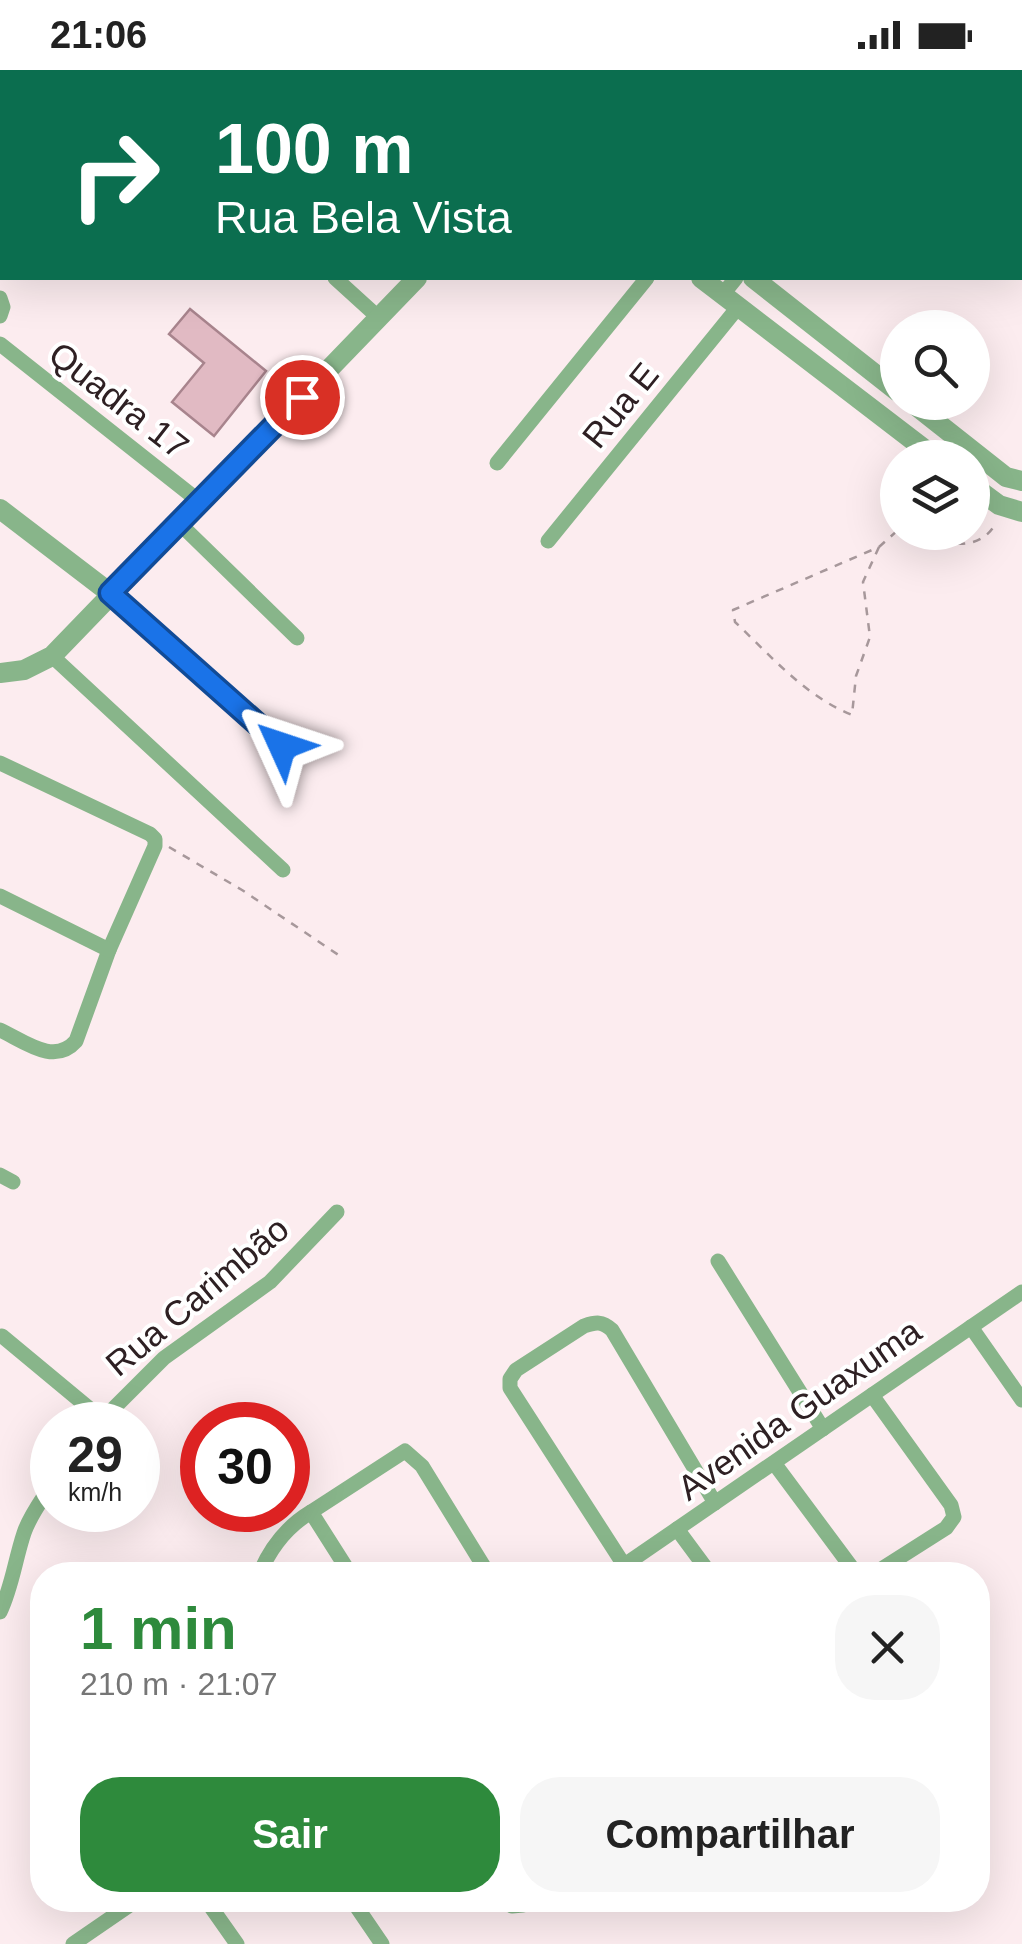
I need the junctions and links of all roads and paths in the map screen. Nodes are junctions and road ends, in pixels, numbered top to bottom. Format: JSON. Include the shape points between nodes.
{"nodes":[{"id":1,"x":337,"y":280,"type":"edge"},
{"id":2,"x":415,"y":280,"type":"edge"},
{"id":3,"x":645,"y":280,"type":"edge"},
{"id":4,"x":705,"y":280,"type":"edge"},
{"id":5,"x":756,"y":280,"type":"edge"},
{"id":6,"x":732,"y":293,"type":"edge"},
{"id":7,"x":0,"y":298,"type":"edge"},
{"id":8,"x":0,"y":316,"type":"edge"},
{"id":9,"x":379,"y":318,"type":"junction"},
{"id":10,"x":0,"y":344,"type":"edge"},
{"id":11,"x":880,"y":378,"type":"edge"},
{"id":12,"x":934,"y":420,"type":"edge"},
{"id":13,"x":914,"y":440,"type":"edge"},
{"id":14,"x":497,"y":463,"type":"dead end"},
{"id":15,"x":1022,"y":481,"type":"edge"},
{"id":16,"x":990,"y":500,"type":"edge"},
{"id":17,"x":200,"y":502,"type":"junction"},
{"id":18,"x":998,"y":506,"type":"junction"},
{"id":19,"x":0,"y":509,"type":"edge"},
{"id":20,"x":1022,"y":512,"type":"edge"},
{"id":21,"x":180,"y":524,"type":"junction"},
{"id":22,"x":990,"y":533,"type":"edge"},
{"id":23,"x":548,"y":541,"type":"dead end"},
{"id":24,"x":880,"y":547,"type":"joint"},
{"id":25,"x":110,"y":593,"type":"junction"},
{"id":26,"x":297,"y":638,"type":"dead end"},
{"id":27,"x":52,"y":656,"type":"junction"},
{"id":28,"x":0,"y":673,"type":"edge"},
{"id":29,"x":282,"y":746,"type":"dead end"},
{"id":30,"x":0,"y":763,"type":"edge"},
{"id":31,"x":154,"y":839,"type":"junction"},
{"id":32,"x":283,"y":870,"type":"dead end"},
{"id":33,"x":0,"y":896,"type":"edge"},
{"id":34,"x":109,"y":950,"type":"junction"},
{"id":35,"x":340,"y":956,"type":"dead end"},
{"id":36,"x":0,"y":1030,"type":"edge"},
{"id":37,"x":337,"y":1212,"type":"dead end"},
{"id":38,"x":718,"y":1262,"type":"dead end"},
{"id":39,"x":1022,"y":1292,"type":"edge"},
{"id":40,"x":970,"y":1328,"type":"junction"},
{"id":41,"x":2,"y":1336,"type":"edge"},
{"id":42,"x":872,"y":1395,"type":"junction"},
{"id":43,"x":1022,"y":1400,"type":"edge"},
{"id":44,"x":76,"y":1402,"type":"edge"},
{"id":45,"x":119,"y":1402,"type":"edge"},
{"id":46,"x":823,"y":1429,"type":"junction"},
{"id":47,"x":774,"y":1463,"type":"junction"},
{"id":48,"x":715,"y":1503,"type":"junction"},
{"id":49,"x":311,"y":1512,"type":"junction"},
{"id":50,"x":30,"y":1520,"type":"edge"},
{"id":51,"x":677,"y":1529,"type":"junction"},
{"id":52,"x":265,"y":1562,"type":"edge"},
{"id":53,"x":343,"y":1562,"type":"edge"},
{"id":54,"x":481,"y":1562,"type":"edge"},
{"id":55,"x":612,"y":1562,"type":"edge"},
{"id":56,"x":629,"y":1562,"type":"edge"},
{"id":57,"x":701,"y":1562,"type":"edge"},
{"id":58,"x":847,"y":1562,"type":"edge"},
{"id":59,"x":891,"y":1562,"type":"edge"},
{"id":60,"x":0,"y":1612,"type":"edge"},
{"id":61,"x":121,"y":1912,"type":"edge"},
{"id":62,"x":214,"y":1912,"type":"edge"},
{"id":63,"x":360,"y":1912,"type":"edge"},
{"id":64,"x":83,"y":1941,"type":"edge"},
{"id":65,"x":237,"y":1944,"type":"edge"},
{"id":66,"x":382,"y":1944,"type":"edge"}],
"edges":[{"from":1,"to":9,"type":"street"},
{"from":2,"to":9,"type":"street"},
{"from":3,"to":14,"type":"street"},
{"from":4,"to":6,"type":"street"},
{"from":5,"to":11,"type":"street"},
{"from":6,"to":13,"type":"street"},
{"from":6,"to":23,"type":"street","name":"Rua E"},
{"from":7,"to":8,"type":"street"},
{"from":9,"to":17,"type":"street"},
{"from":10,"to":17,"type":"street","name":"Quadra 17"},
{"from":12,"to":15,"type":"street","via":[[1006,478]]},
{"from":16,"to":18,"type":"street"},
{"from":17,"to":21,"type":"street"},
{"from":18,"to":20,"type":"street"},
{"from":18,"to":22,"type":"path"},
{"from":19,"to":25,"type":"street"},
{"from":21,"to":25,"type":"street"},
{"from":21,"to":26,"type":"street"},
{"from":24,"to":24,"type":"path","via":[[863,582],[870,637],[852,714],[802,685],[736,622],[733,610]]},
{"from":25,"to":27,"type":"street"},
{"from":25,"to":29,"type":"street"},
{"from":27,"to":28,"type":"street"},
{"from":27,"to":32,"type":"street"},
{"from":30,"to":31,"type":"street"},
{"from":31,"to":34,"type":"street"},
{"from":31,"to":35,"type":"path"},
{"from":33,"to":34,"type":"street"},
{"from":34,"to":36,"type":"street","via":[[68,1051],[45,1052]]},
{"from":37,"to":45,"type":"street","name":"Rua Carimbão","via":[[270,1282],[164,1358]]},
{"from":38,"to":46,"type":"street"},
{"from":39,"to":40,"type":"street","name":"Avenida Guaxuma"},
{"from":40,"to":42,"type":"street","name":"Avenida Guaxuma"},
{"from":40,"to":43,"type":"street"},
{"from":41,"to":44,"type":"street"},
{"from":42,"to":46,"type":"street","name":"Avenida Guaxuma"},
{"from":42,"to":59,"type":"street","via":[[954,1517]]},
{"from":46,"to":47,"type":"street","name":"Avenida Guaxuma"},
{"from":47,"to":48,"type":"street","name":"Avenida Guaxuma"},
{"from":47,"to":58,"type":"street"},
{"from":48,"to":51,"type":"street","name":"Avenida Guaxuma"},
{"from":48,"to":55,"type":"street","via":[[612,1330],[595,1322],[584,1326],[516,1370],[510,1388]]},
{"from":49,"to":52,"type":"street","via":[[292,1524]]},
{"from":49,"to":53,"type":"street"},
{"from":49,"to":54,"type":"street","via":[[404,1451],[422,1466]]},
{"from":50,"to":60,"type":"street"},
{"from":51,"to":56,"type":"street","name":"Avenida Guaxuma"},
{"from":51,"to":57,"type":"street"},
{"from":61,"to":64,"type":"street"},
{"from":62,"to":65,"type":"street"},
{"from":63,"to":66,"type":"street"}]}
